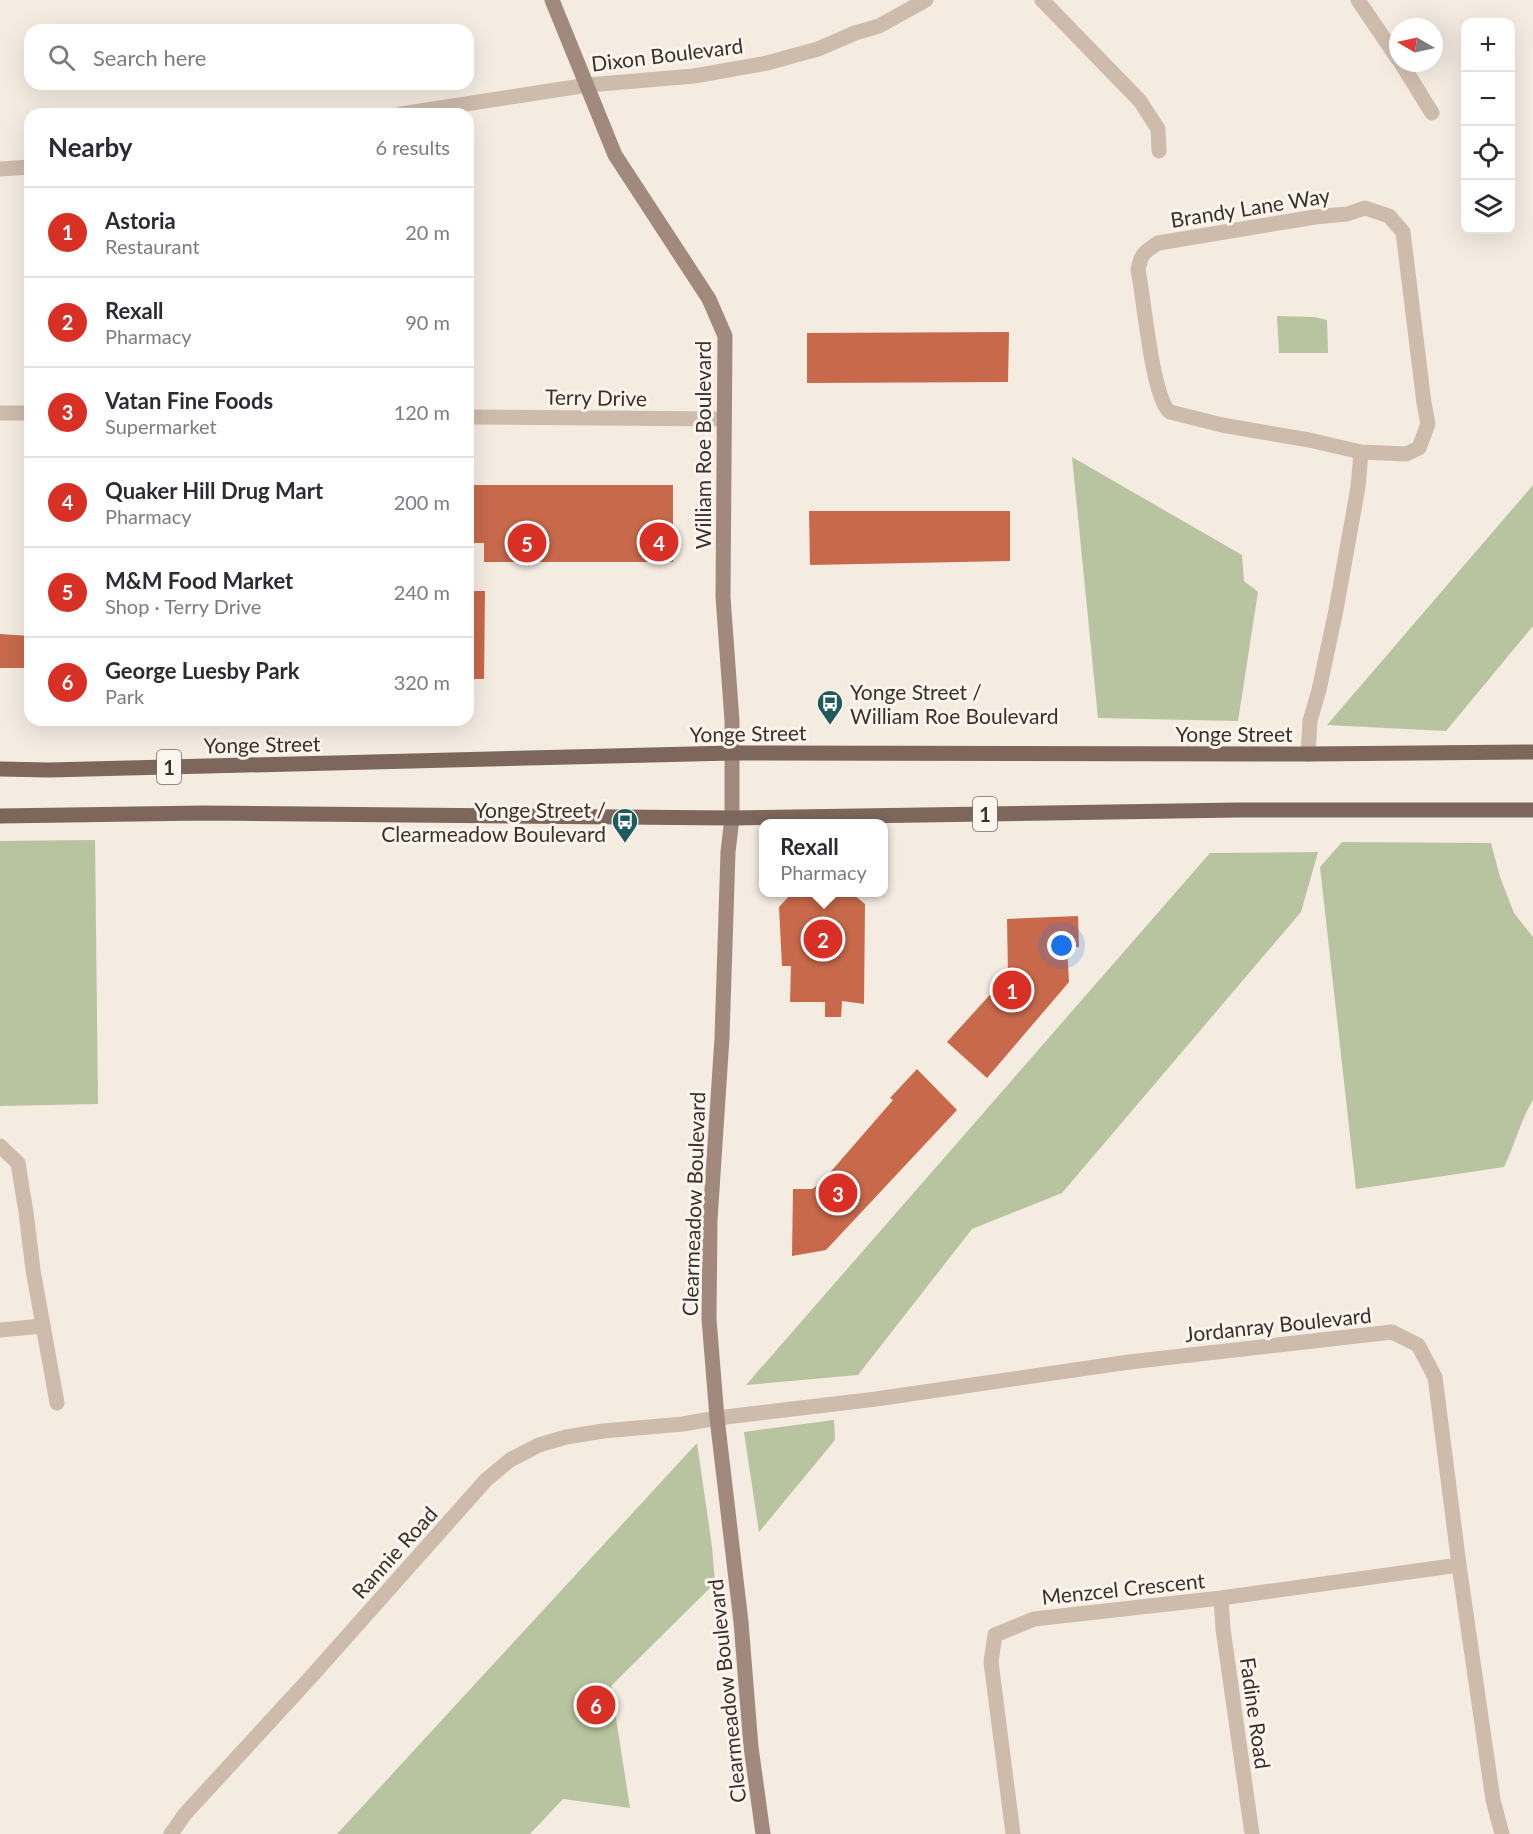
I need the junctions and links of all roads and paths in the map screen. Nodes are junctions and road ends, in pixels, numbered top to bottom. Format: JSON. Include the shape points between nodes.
{"nodes":[{"id":1,"x":552,"y":0,"type":"edge"},
{"id":2,"x":926,"y":0,"type":"edge"},
{"id":3,"x":1042,"y":0,"type":"edge"},
{"id":4,"x":1358,"y":0,"type":"edge"},
{"id":5,"x":1389,"y":46,"type":"edge"},
{"id":6,"x":1407,"y":72,"type":"edge"},
{"id":7,"x":588,"y":85,"type":"junction"},
{"id":8,"x":440,"y":108,"type":"edge"},
{"id":9,"x":1432,"y":113,"type":"dead end"},
{"id":10,"x":1159,"y":151,"type":"dead end"},
{"id":11,"x":24,"y":167,"type":"edge"},
{"id":12,"x":0,"y":169,"type":"edge"},
{"id":13,"x":0,"y":413,"type":"edge"},
{"id":14,"x":24,"y":413,"type":"edge"},
{"id":15,"x":474,"y":417,"type":"edge"},
{"id":16,"x":724,"y":419,"type":"junction"},
{"id":17,"x":1361,"y":452,"type":"junction"},
{"id":18,"x":1533,"y":752,"type":"edge"},
{"id":19,"x":732,"y":753,"type":"junction"},
{"id":20,"x":1308,"y":754,"type":"junction"},
{"id":21,"x":0,"y":769,"type":"edge"},
{"id":22,"x":1533,"y":810,"type":"edge"},
{"id":23,"x":0,"y":816,"type":"edge"},
{"id":24,"x":732,"y":818,"type":"junction"},
{"id":25,"x":0,"y":1146,"type":"edge"},
{"id":26,"x":42,"y":1326,"type":"junction"},
{"id":27,"x":0,"y":1330,"type":"edge"},
{"id":28,"x":57,"y":1403,"type":"dead end"},
{"id":29,"x":717,"y":1418,"type":"junction"},
{"id":30,"x":1459,"y":1565,"type":"junction"},
{"id":31,"x":1221,"y":1598,"type":"junction"},
{"id":32,"x":171,"y":1834,"type":"edge"},
{"id":33,"x":763,"y":1834,"type":"edge"},
{"id":34,"x":1013,"y":1834,"type":"edge"},
{"id":35,"x":1252,"y":1834,"type":"edge"},
{"id":36,"x":1502,"y":1834,"type":"edge"}],
"edges":[{"from":1,"to":7,"type":"street","name":"William Roe Boulevard"},
{"from":2,"to":7,"type":"street","name":"Dixon Boulevard","via":[[879,26],[767,63],[694,76]]},
{"from":3,"to":10,"type":"street","via":[[1140,101],[1158,129]]},
{"from":4,"to":5,"type":"street"},
{"from":6,"to":9,"type":"street"},
{"from":7,"to":8,"type":"street","name":"Dixon Boulevard"},
{"from":7,"to":16,"type":"street","name":"William Roe Boulevard","via":[[615,155],[709,299],[725,336]]},
{"from":11,"to":12,"type":"street"},
{"from":13,"to":14,"type":"street"},
{"from":15,"to":16,"type":"street","name":"Terry Drive"},
{"from":16,"to":19,"type":"street","name":"William Roe Boulevard","via":[[723,597]]},
{"from":17,"to":17,"type":"street","name":"Brandy Lane Way","via":[[1406,454],[1419,447],[1428,424],[1403,232],[1389,216],[1365,208],[1158,243],[1144,252],[1138,270],[1156,384],[1165,408],[1222,425]]},
{"from":17,"to":20,"type":"street","via":[[1336,610],[1310,721]]},
{"from":18,"to":20,"type":"main road","name":"Yonge Street","number":"1"},
{"from":19,"to":20,"type":"main road","name":"Yonge Street","number":"1"},
{"from":19,"to":21,"type":"main road","name":"Yonge Street","number":"1"},
{"from":19,"to":24,"type":"street","name":"Clearmeadow Boulevard"},
{"from":22,"to":24,"type":"main road","number":"1"},
{"from":23,"to":24,"type":"main road","number":"1","via":[[216,813]]},
{"from":24,"to":29,"type":"street","name":"Clearmeadow Boulevard","via":[[710,1220],[709,1319]]},
{"from":25,"to":26,"type":"street","via":[[18,1163]]},
{"from":26,"to":27,"type":"street"},
{"from":26,"to":28,"type":"street"},
{"from":29,"to":30,"type":"street","name":"Jordanray Boulevard","via":[[1129,1362],[1392,1332],[1418,1345],[1435,1377]]},
{"from":29,"to":32,"type":"street","name":"Rannie Road","via":[[566,1437],[510,1460],[486,1480]]},
{"from":29,"to":33,"type":"street","name":"Clearmeadow Boulevard"},
{"from":30,"to":31,"type":"street","name":"Menzcel Crescent"},
{"from":30,"to":36,"type":"street","name":"Jordanray Boulevard","via":[[1493,1800]]},
{"from":31,"to":34,"type":"street","name":"Menzcel Crescent","via":[[1034,1619],[995,1635],[991,1662]]},
{"from":31,"to":35,"type":"street","name":"Fadine Road"}]}
